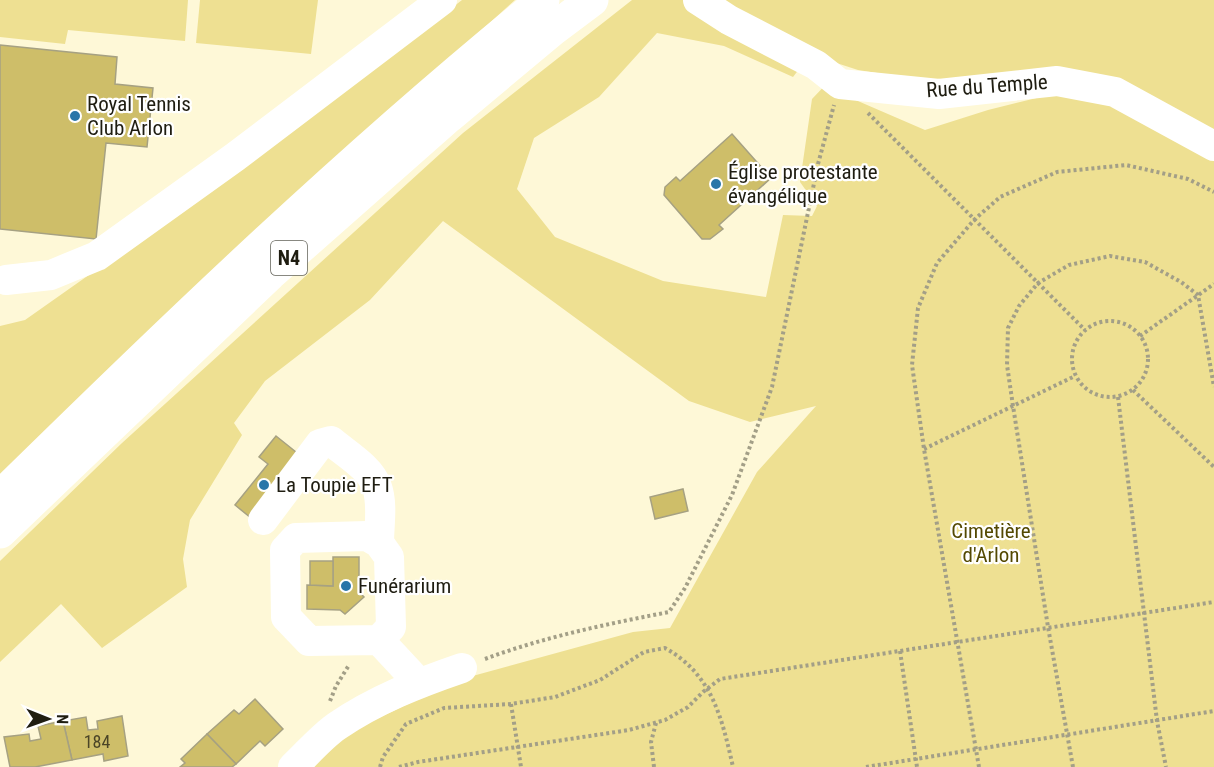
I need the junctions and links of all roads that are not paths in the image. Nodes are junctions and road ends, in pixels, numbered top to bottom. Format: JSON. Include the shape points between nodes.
{"nodes":[{"id":1,"x":442,"y":0,"type":"edge"},
{"id":2,"x":543,"y":0,"type":"edge"},
{"id":3,"x":592,"y":0,"type":"edge"},
{"id":4,"x":698,"y":0,"type":"edge"},
{"id":5,"x":1214,"y":146,"type":"edge"},
{"id":6,"x":6,"y":280,"type":"dead end"},
{"id":7,"x":0,"y":497,"type":"edge"},
{"id":8,"x":263,"y":520,"type":"dead end"},
{"id":9,"x":0,"y":532,"type":"edge"},
{"id":10,"x":379,"y":543,"type":"junction"},
{"id":11,"x":374,"y":636,"type":"junction"},
{"id":12,"x":293,"y":767,"type":"edge"}],
"edges":[{"from":1,"to":6,"type":"street","via":[[236,157],[97,256],[51,275]]},
{"from":2,"to":7,"type":"main road","number":"N4","via":[[316,196],[135,364]]},
{"from":3,"to":9,"type":"main road","number":"N4","via":[[448,117],[270,274]]},
{"from":4,"to":5,"type":"street","name":"Rue du Temple","via":[[816,65],[840,84],[939,94],[1057,81],[1115,92]]},
{"from":8,"to":10,"type":"street","via":[[320,444],[331,441],[366,471],[377,486]]},
{"from":10,"to":11,"type":"street","via":[[390,557]]},
{"from":10,"to":11,"type":"street","via":[[367,536],[296,538],[285,550],[286,617],[309,641]]},
{"from":11,"to":12,"type":"street","via":[[440,676],[376,703],[335,727]]}]}
